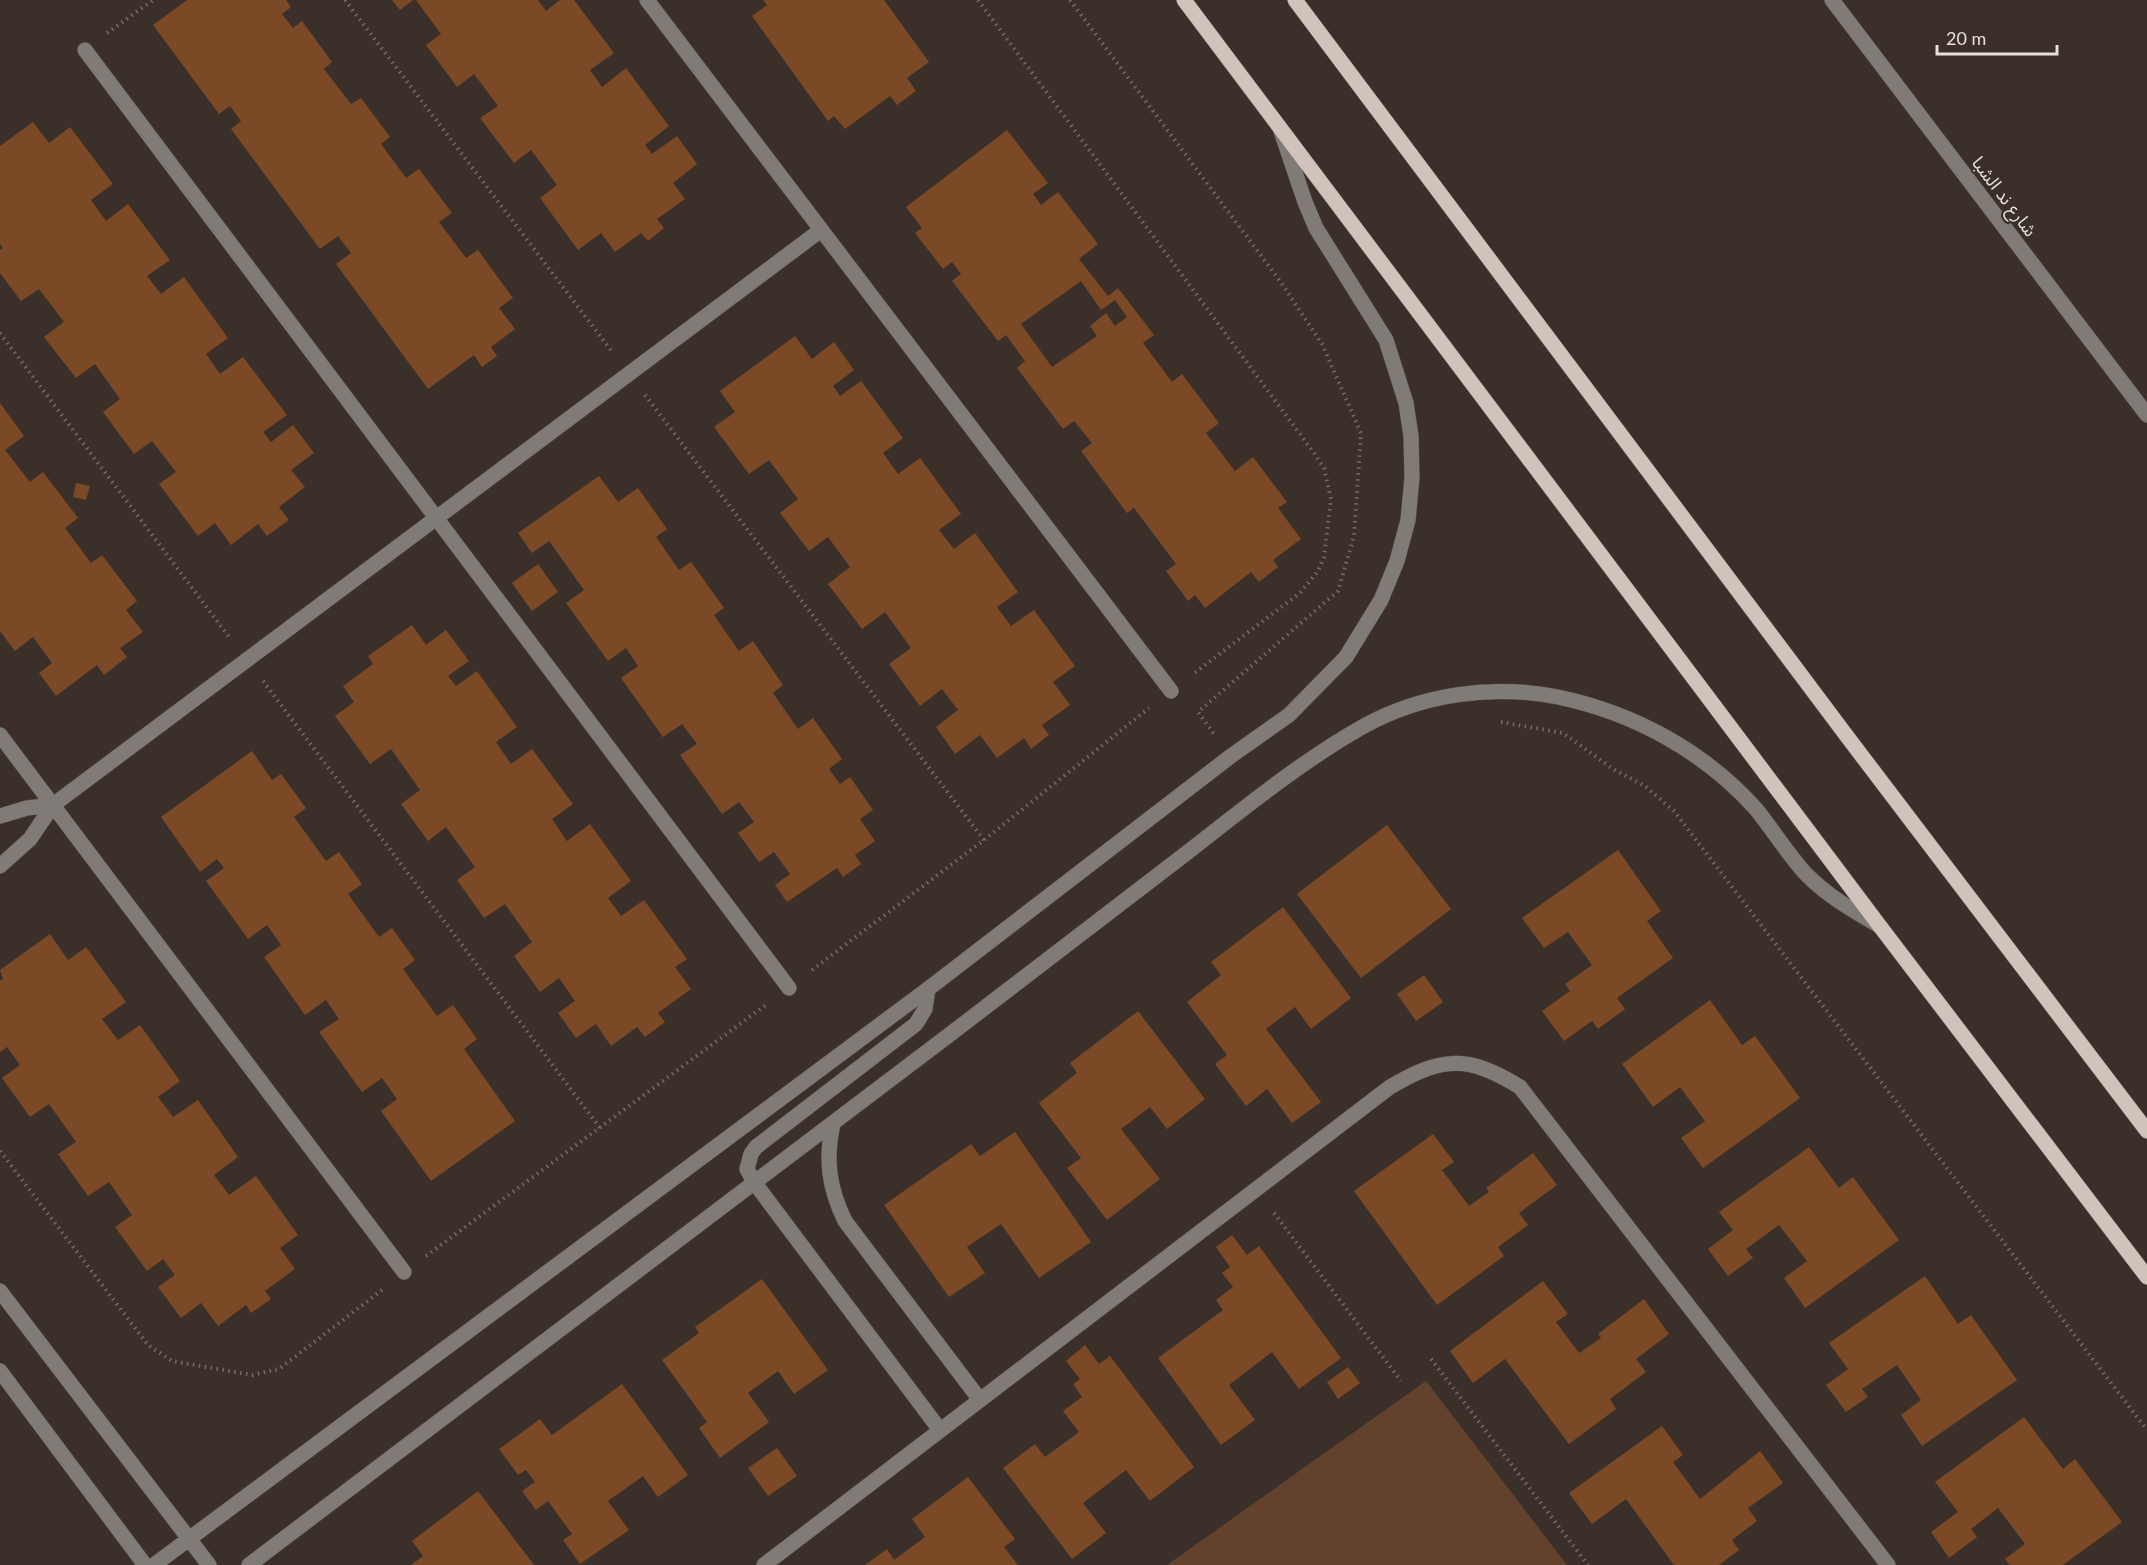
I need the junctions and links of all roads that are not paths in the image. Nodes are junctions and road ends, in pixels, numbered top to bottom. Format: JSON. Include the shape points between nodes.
{"nodes":[{"id":1,"x":647,"y":0,"type":"edge"},
{"id":2,"x":1184,"y":0,"type":"edge"},
{"id":3,"x":1295,"y":0,"type":"edge"},
{"id":4,"x":1832,"y":0,"type":"edge"},
{"id":5,"x":85,"y":50,"type":"road end"},
{"id":6,"x":1280,"y":126,"type":"junction"},
{"id":7,"x":821,"y":230,"type":"junction"},
{"id":8,"x":2147,"y":415,"type":"edge"},
{"id":9,"x":437,"y":518,"type":"junction"},
{"id":10,"x":1170,"y":691,"type":"road end"},
{"id":11,"x":0,"y":735,"type":"edge"},
{"id":12,"x":53,"y":806,"type":"junction"},
{"id":13,"x":0,"y":816,"type":"edge"},
{"id":14,"x":0,"y":866,"type":"edge"},
{"id":15,"x":1879,"y":925,"type":"junction"},
{"id":16,"x":789,"y":988,"type":"road end"},
{"id":17,"x":928,"y":989,"type":"junction"},
{"id":18,"x":833,"y":1124,"type":"junction"},
{"id":19,"x":2147,"y":1131,"type":"edge"},
{"id":20,"x":754,"y":1182,"type":"junction"},
{"id":21,"x":404,"y":1272,"type":"road end"},
{"id":22,"x":2147,"y":1277,"type":"edge"},
{"id":23,"x":0,"y":1291,"type":"edge"},
{"id":24,"x":0,"y":1371,"type":"edge"},
{"id":25,"x":980,"y":1400,"type":"junction"},
{"id":26,"x":940,"y":1430,"type":"junction"},
{"id":27,"x":190,"y":1540,"type":"junction"},
{"id":28,"x":145,"y":1565,"type":"edge"},
{"id":29,"x":154,"y":1565,"type":"edge"},
{"id":30,"x":209,"y":1565,"type":"edge"},
{"id":31,"x":249,"y":1565,"type":"edge"},
{"id":32,"x":764,"y":1565,"type":"edge"},
{"id":33,"x":1888,"y":1565,"type":"edge"}],
"edges":[{"from":1,"to":7,"type":"street"},
{"from":2,"to":6,"type":"main road"},
{"from":3,"to":19,"type":"main road"},
{"from":4,"to":8,"type":"street","name":"شارع ند الشبا"},
{"from":5,"to":9,"type":"street"},
{"from":6,"to":15,"type":"main road"},
{"from":6,"to":17,"type":"street","via":[[1316,228],[1386,340],[1407,403],[1412,478],[1408,520],[1397,561],[1381,600],[1346,657],[1289,715]]},
{"from":7,"to":9,"type":"street"},
{"from":7,"to":10,"type":"street"},
{"from":9,"to":12,"type":"street"},
{"from":9,"to":16,"type":"street"},
{"from":11,"to":12,"type":"street"},
{"from":12,"to":13,"type":"street"},
{"from":12,"to":14,"type":"street","via":[[30,839]]},
{"from":12,"to":21,"type":"street"},
{"from":15,"to":18,"type":"street","via":[[1825,891],[1725,778],[1662,734],[1632,720],[1561,698],[1480,692],[1440,698],[1401,709],[1365,726],[1260,796]]},
{"from":15,"to":22,"type":"main road"},
{"from":17,"to":20,"type":"street","via":[[925,1009],[915,1024],[751,1154],[747,1169]]},
{"from":17,"to":27,"type":"street"},
{"from":18,"to":20,"type":"street"},
{"from":18,"to":25,"type":"street","via":[[828,1174],[845,1221]]},
{"from":20,"to":26,"type":"street"},
{"from":20,"to":31,"type":"street"},
{"from":23,"to":27,"type":"street"},
{"from":24,"to":28,"type":"street"},
{"from":25,"to":26,"type":"street"},
{"from":25,"to":33,"type":"street","via":[[1390,1087],[1420,1069],[1455,1062],[1490,1068],[1520,1086],[1543,1114]]},
{"from":26,"to":32,"type":"street"},
{"from":27,"to":29,"type":"street"},
{"from":27,"to":30,"type":"street"}]}
